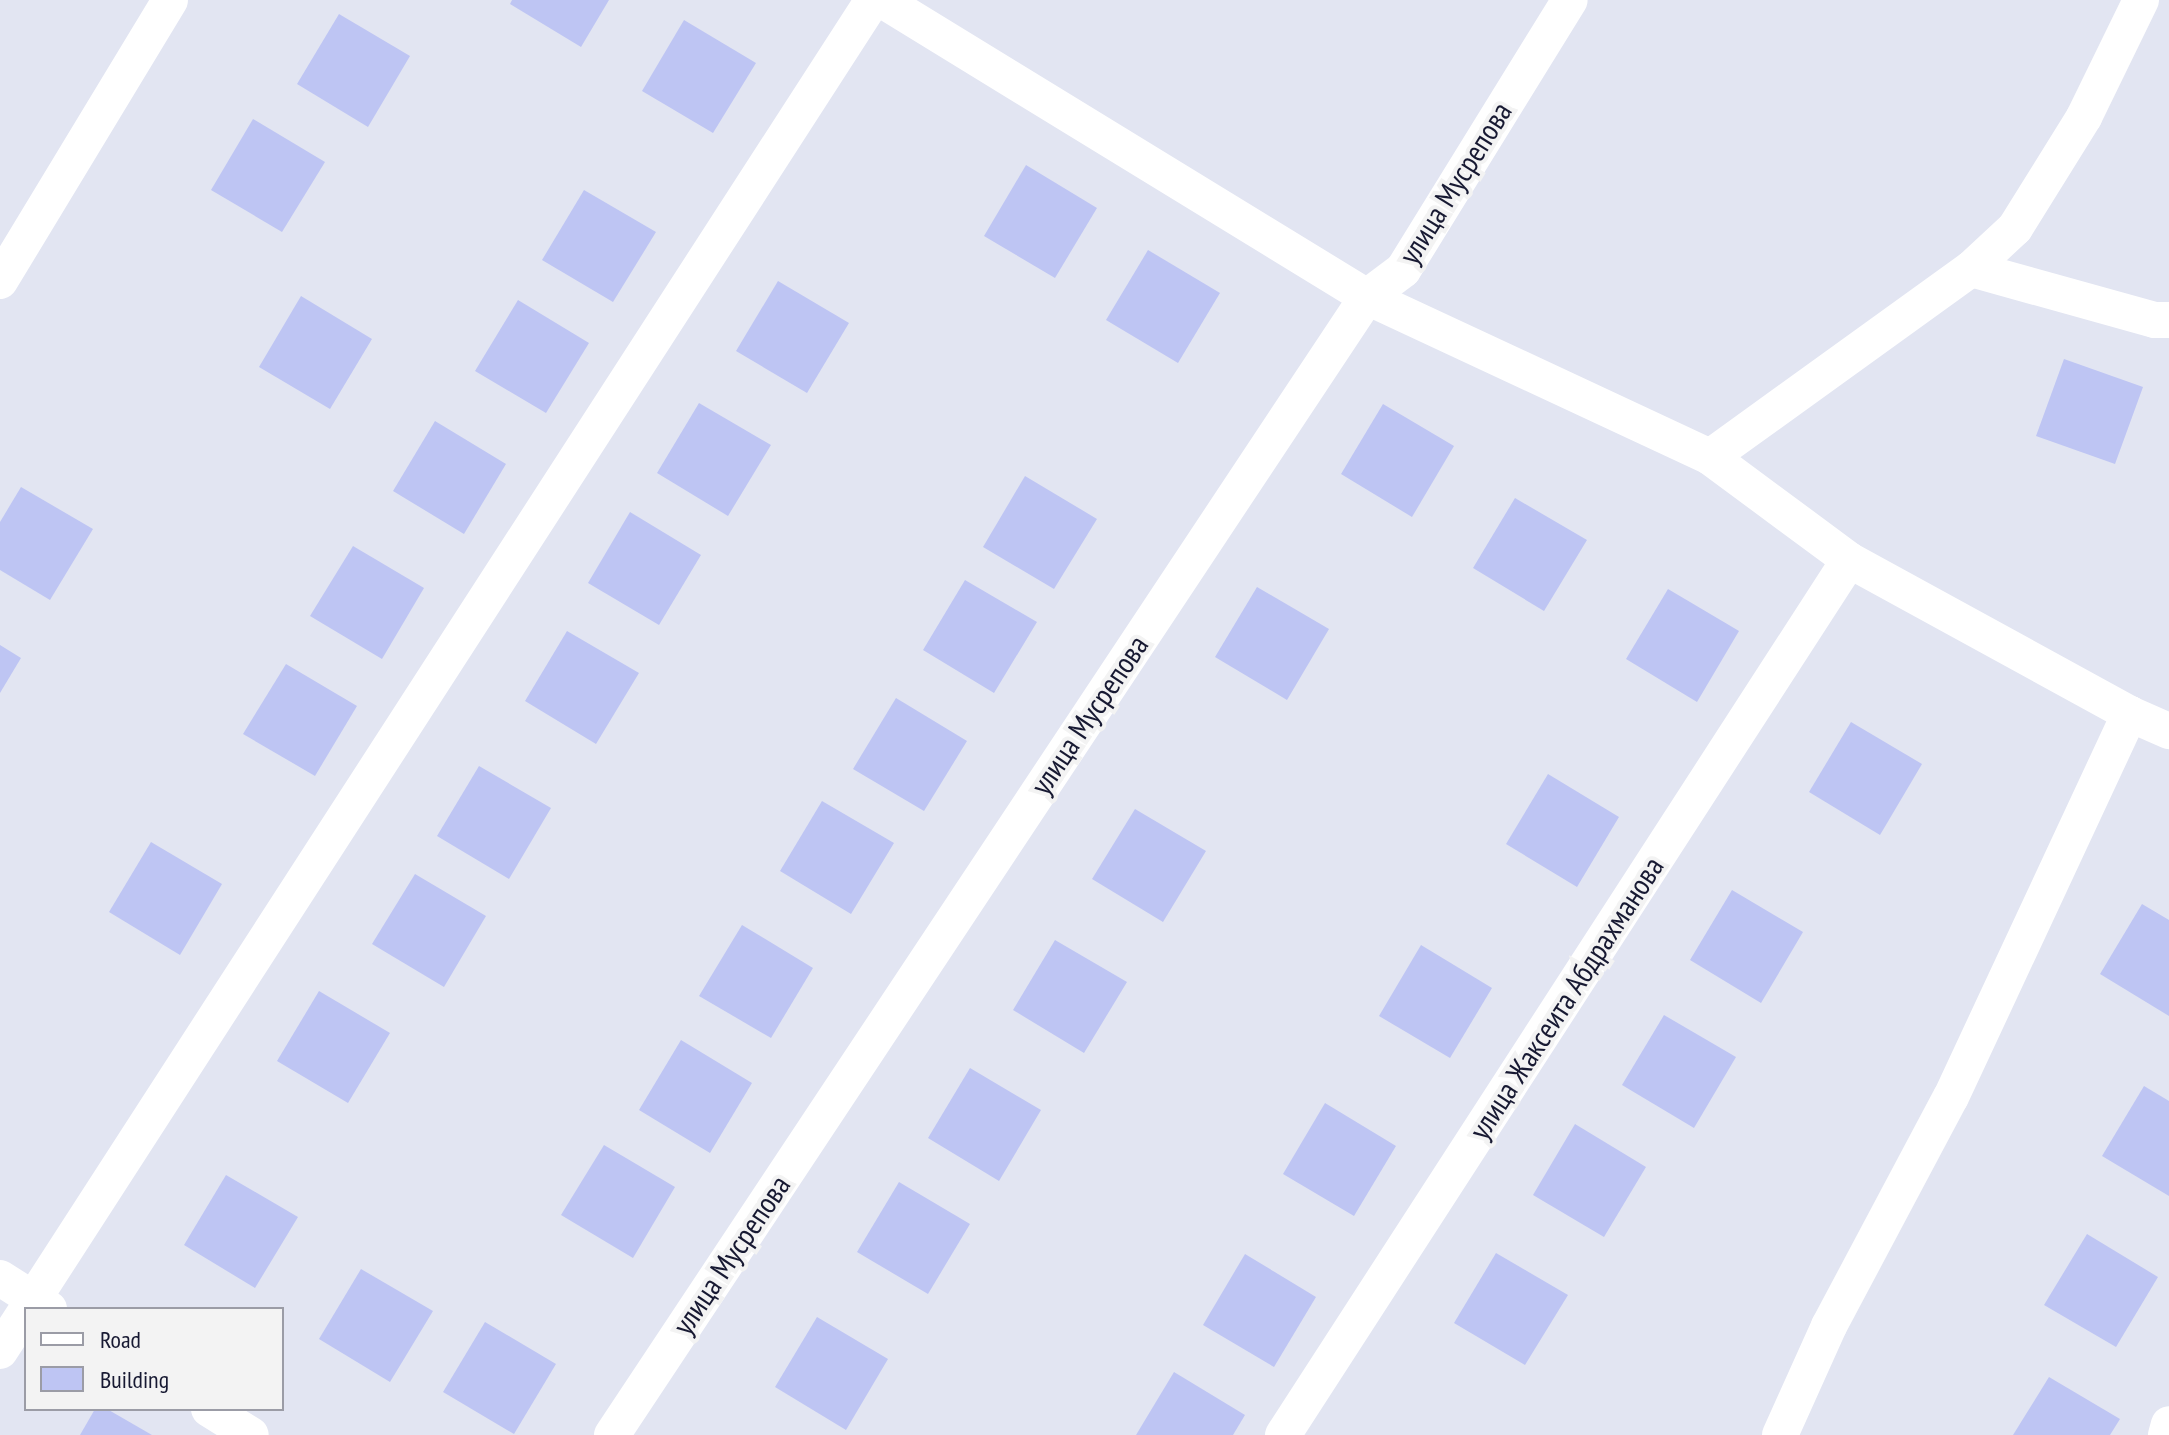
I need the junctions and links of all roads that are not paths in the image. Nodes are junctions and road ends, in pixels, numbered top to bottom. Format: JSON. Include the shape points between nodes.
{"nodes":[{"id":1,"x":170,"y":0,"type":"edge"},
{"id":2,"x":873,"y":0,"type":"edge"},
{"id":3,"x":882,"y":0,"type":"edge"},
{"id":4,"x":1570,"y":0,"type":"edge"},
{"id":5,"x":2141,"y":0,"type":"edge"},
{"id":6,"x":1971,"y":269,"type":"junction"},
{"id":7,"x":0,"y":281,"type":"edge"},
{"id":8,"x":1367,"y":297,"type":"junction"},
{"id":9,"x":2169,"y":320,"type":"edge"},
{"id":10,"x":1710,"y":457,"type":"junction"},
{"id":11,"x":1849,"y":560,"type":"junction"},
{"id":12,"x":2130,"y":714,"type":"junction"},
{"id":13,"x":2169,"y":731,"type":"edge"},
{"id":14,"x":0,"y":1278,"type":"edge"},
{"id":15,"x":34,"y":1307,"type":"edge"},
{"id":16,"x":24,"y":1320,"type":"edge"},
{"id":17,"x":0,"y":1351,"type":"edge"},
{"id":18,"x":212,"y":1411,"type":"edge"},
{"id":19,"x":2169,"y":1424,"type":"edge"},
{"id":20,"x":251,"y":1435,"type":"edge"},
{"id":21,"x":612,"y":1435,"type":"edge"},
{"id":22,"x":1283,"y":1435,"type":"edge"},
{"id":23,"x":1780,"y":1435,"type":"edge"},
{"id":24,"x":2166,"y":1435,"type":"edge"}],
"edges":[{"from":1,"to":7,"type":"street"},
{"from":2,"to":15,"type":"street"},
{"from":3,"to":8,"type":"street"},
{"from":4,"to":8,"type":"street","name":"улица Мусрепова","via":[[1403,270]]},
{"from":5,"to":6,"type":"street","via":[[2084,117],[2015,228]]},
{"from":6,"to":9,"type":"street"},
{"from":6,"to":10,"type":"street"},
{"from":8,"to":10,"type":"street"},
{"from":8,"to":21,"type":"street","name":"улица Мусрепова"},
{"from":10,"to":11,"type":"street"},
{"from":11,"to":12,"type":"street"},
{"from":11,"to":22,"type":"street","name":"улица Жаксеита Абдрахманова"},
{"from":12,"to":13,"type":"street"},
{"from":12,"to":23,"type":"street","via":[[1951,1097],[1829,1326]]},
{"from":14,"to":15,"type":"street"},
{"from":16,"to":17,"type":"street"},
{"from":18,"to":20,"type":"street"},
{"from":19,"to":24,"type":"street"}]}
